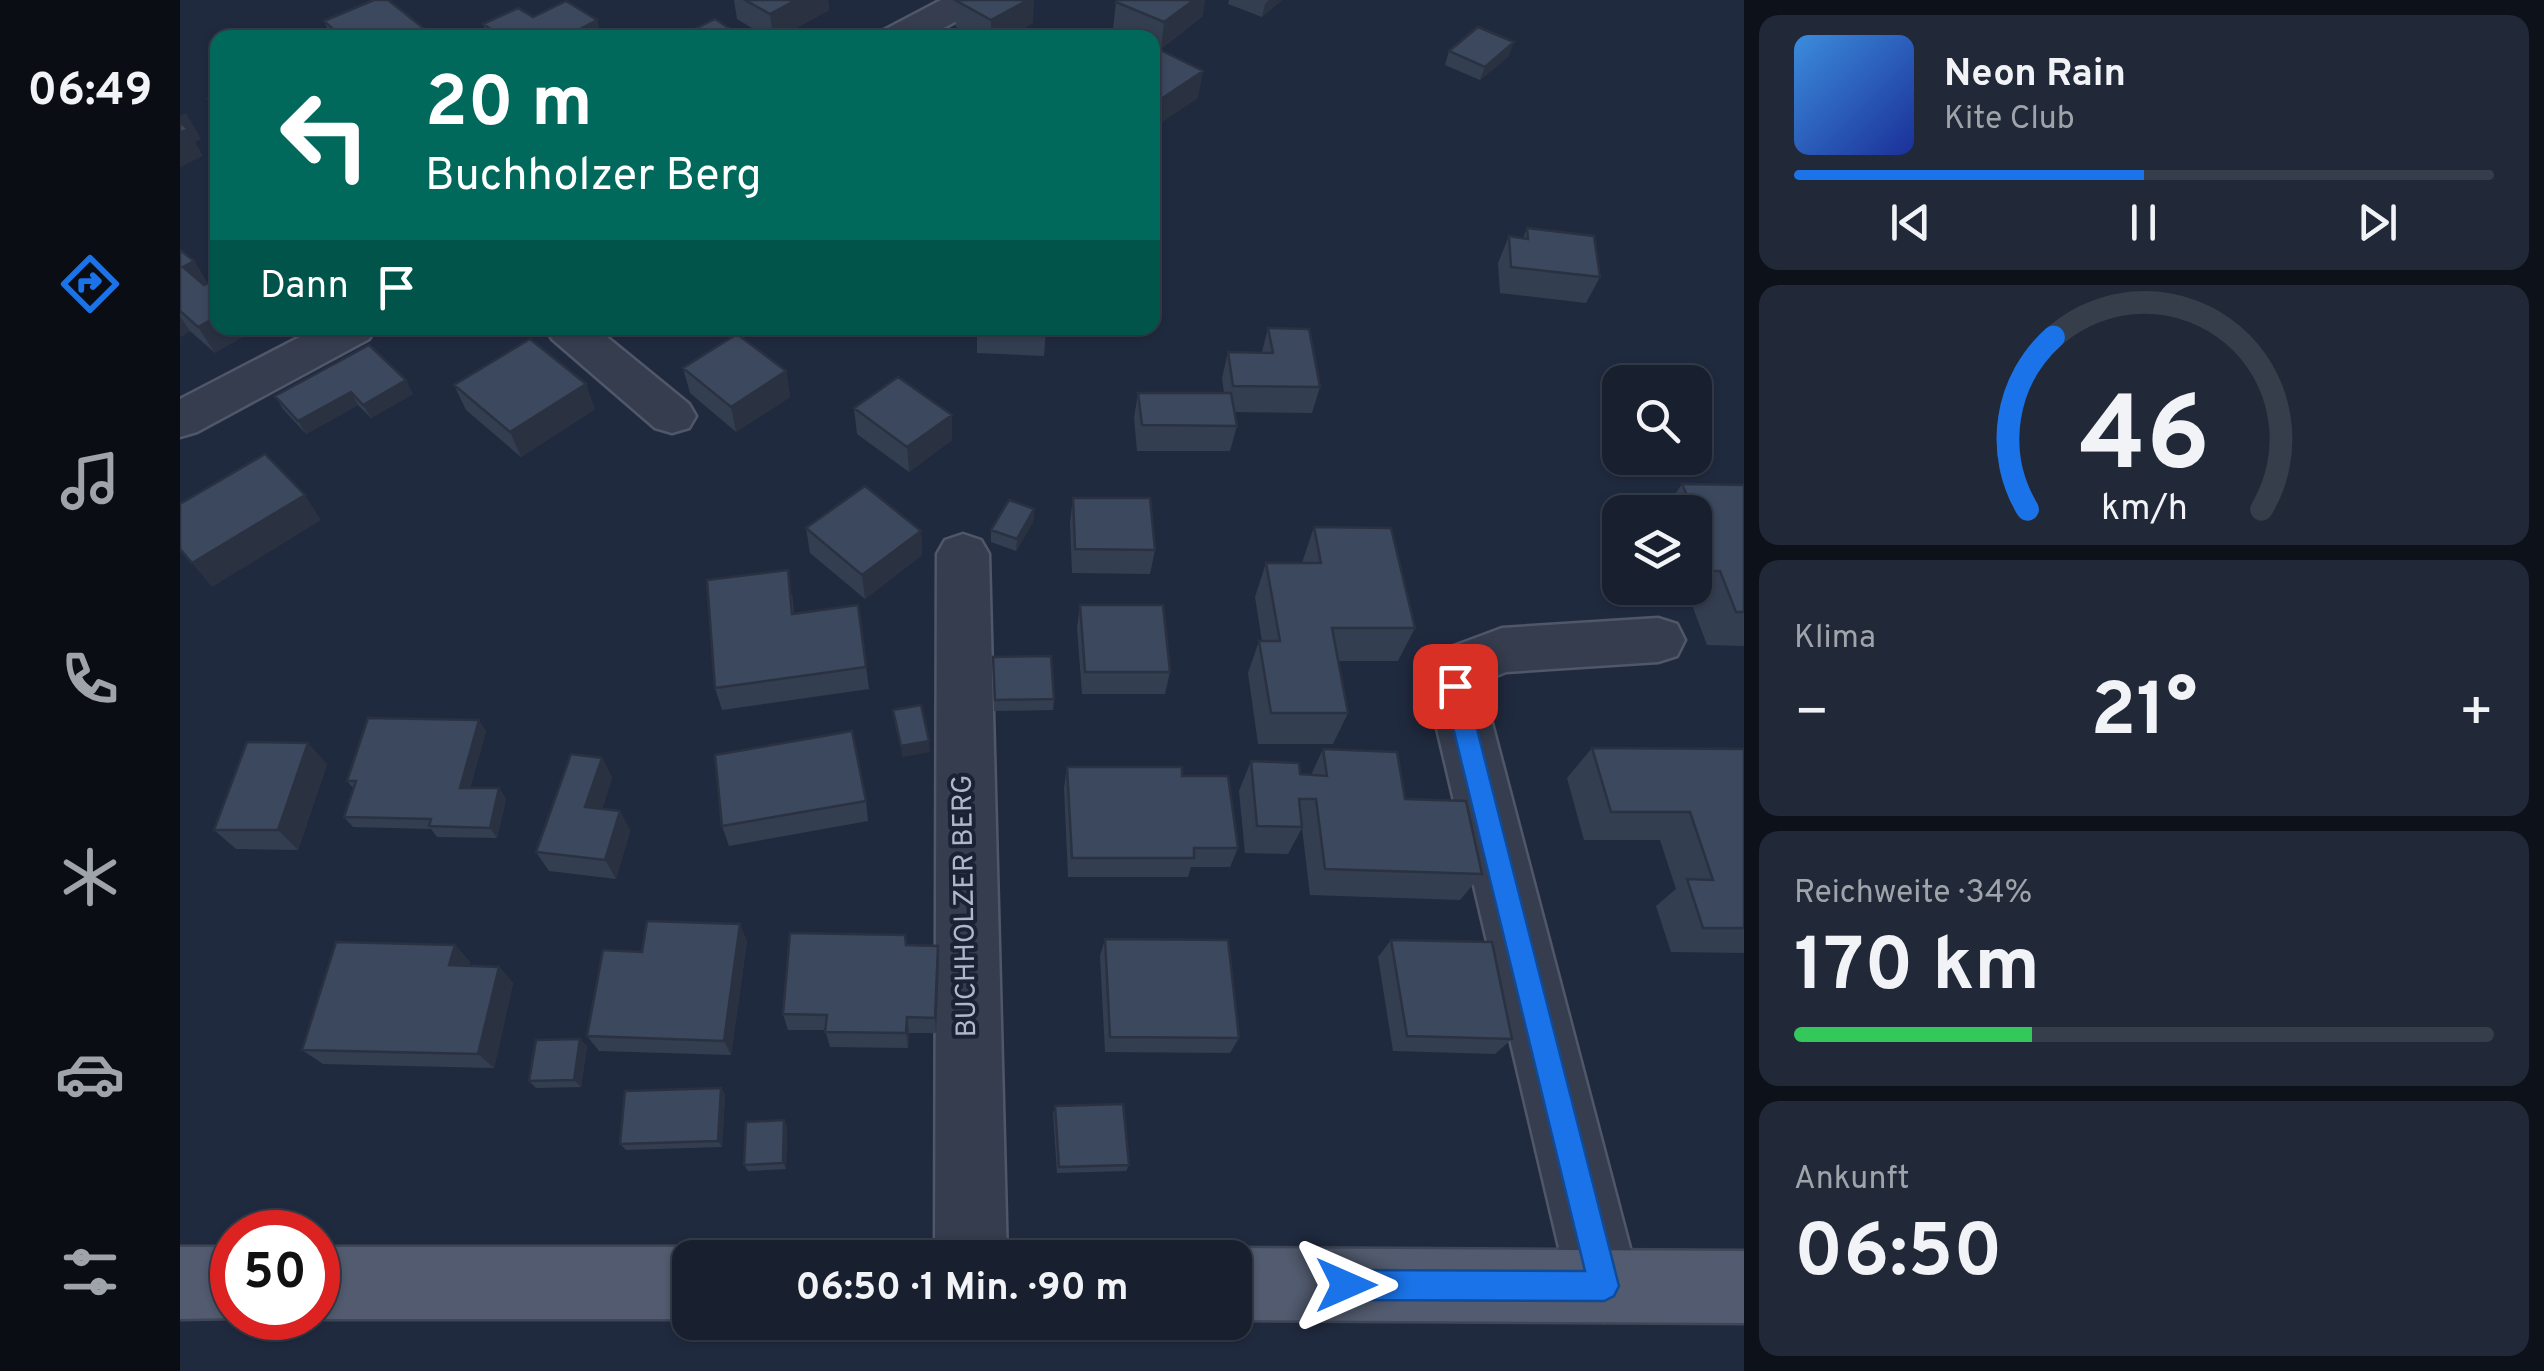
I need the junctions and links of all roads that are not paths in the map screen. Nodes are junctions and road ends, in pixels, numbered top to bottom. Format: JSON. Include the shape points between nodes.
{"nodes":[{"id":1,"x":890,"y":0,"type":"edge"},
{"id":2,"x":968,"y":0,"type":"edge"},
{"id":3,"x":913,"y":29,"type":"edge"},
{"id":4,"x":340,"y":335,"type":"edge"},
{"id":5,"x":576,"y":335,"type":"edge"},
{"id":6,"x":672,"y":416,"type":"dead end"},
{"id":7,"x":180,"y":420,"type":"edge"},
{"id":8,"x":963,"y":554,"type":"dead end"},
{"id":9,"x":1658,"y":640,"type":"dead end"},
{"id":10,"x":971,"y":1240,"type":"edge"},
{"id":11,"x":180,"y":1283,"type":"edge"},
{"id":12,"x":210,"y":1283,"type":"edge"},
{"id":13,"x":340,"y":1283,"type":"edge"},
{"id":14,"x":672,"y":1284,"type":"edge"},
{"id":15,"x":1252,"y":1284,"type":"edge"},
{"id":16,"x":1604,"y":1286,"type":"junction"},
{"id":17,"x":1734,"y":1287,"type":"edge"}],
"edges":[{"from":1,"to":3,"type":"street"},
{"from":2,"to":3,"type":"street"},
{"from":4,"to":7,"type":"street"},
{"from":5,"to":6,"type":"street"},
{"from":8,"to":10,"type":"street","name":"BUCHHOLZER BERG"},
{"from":9,"to":16,"type":"street","via":[[1502,650],[1470,663],[1455,686]]},
{"from":11,"to":12,"type":"main road"},
{"from":13,"to":14,"type":"main road"},
{"from":15,"to":16,"type":"main road"},
{"from":16,"to":17,"type":"main road"}]}
